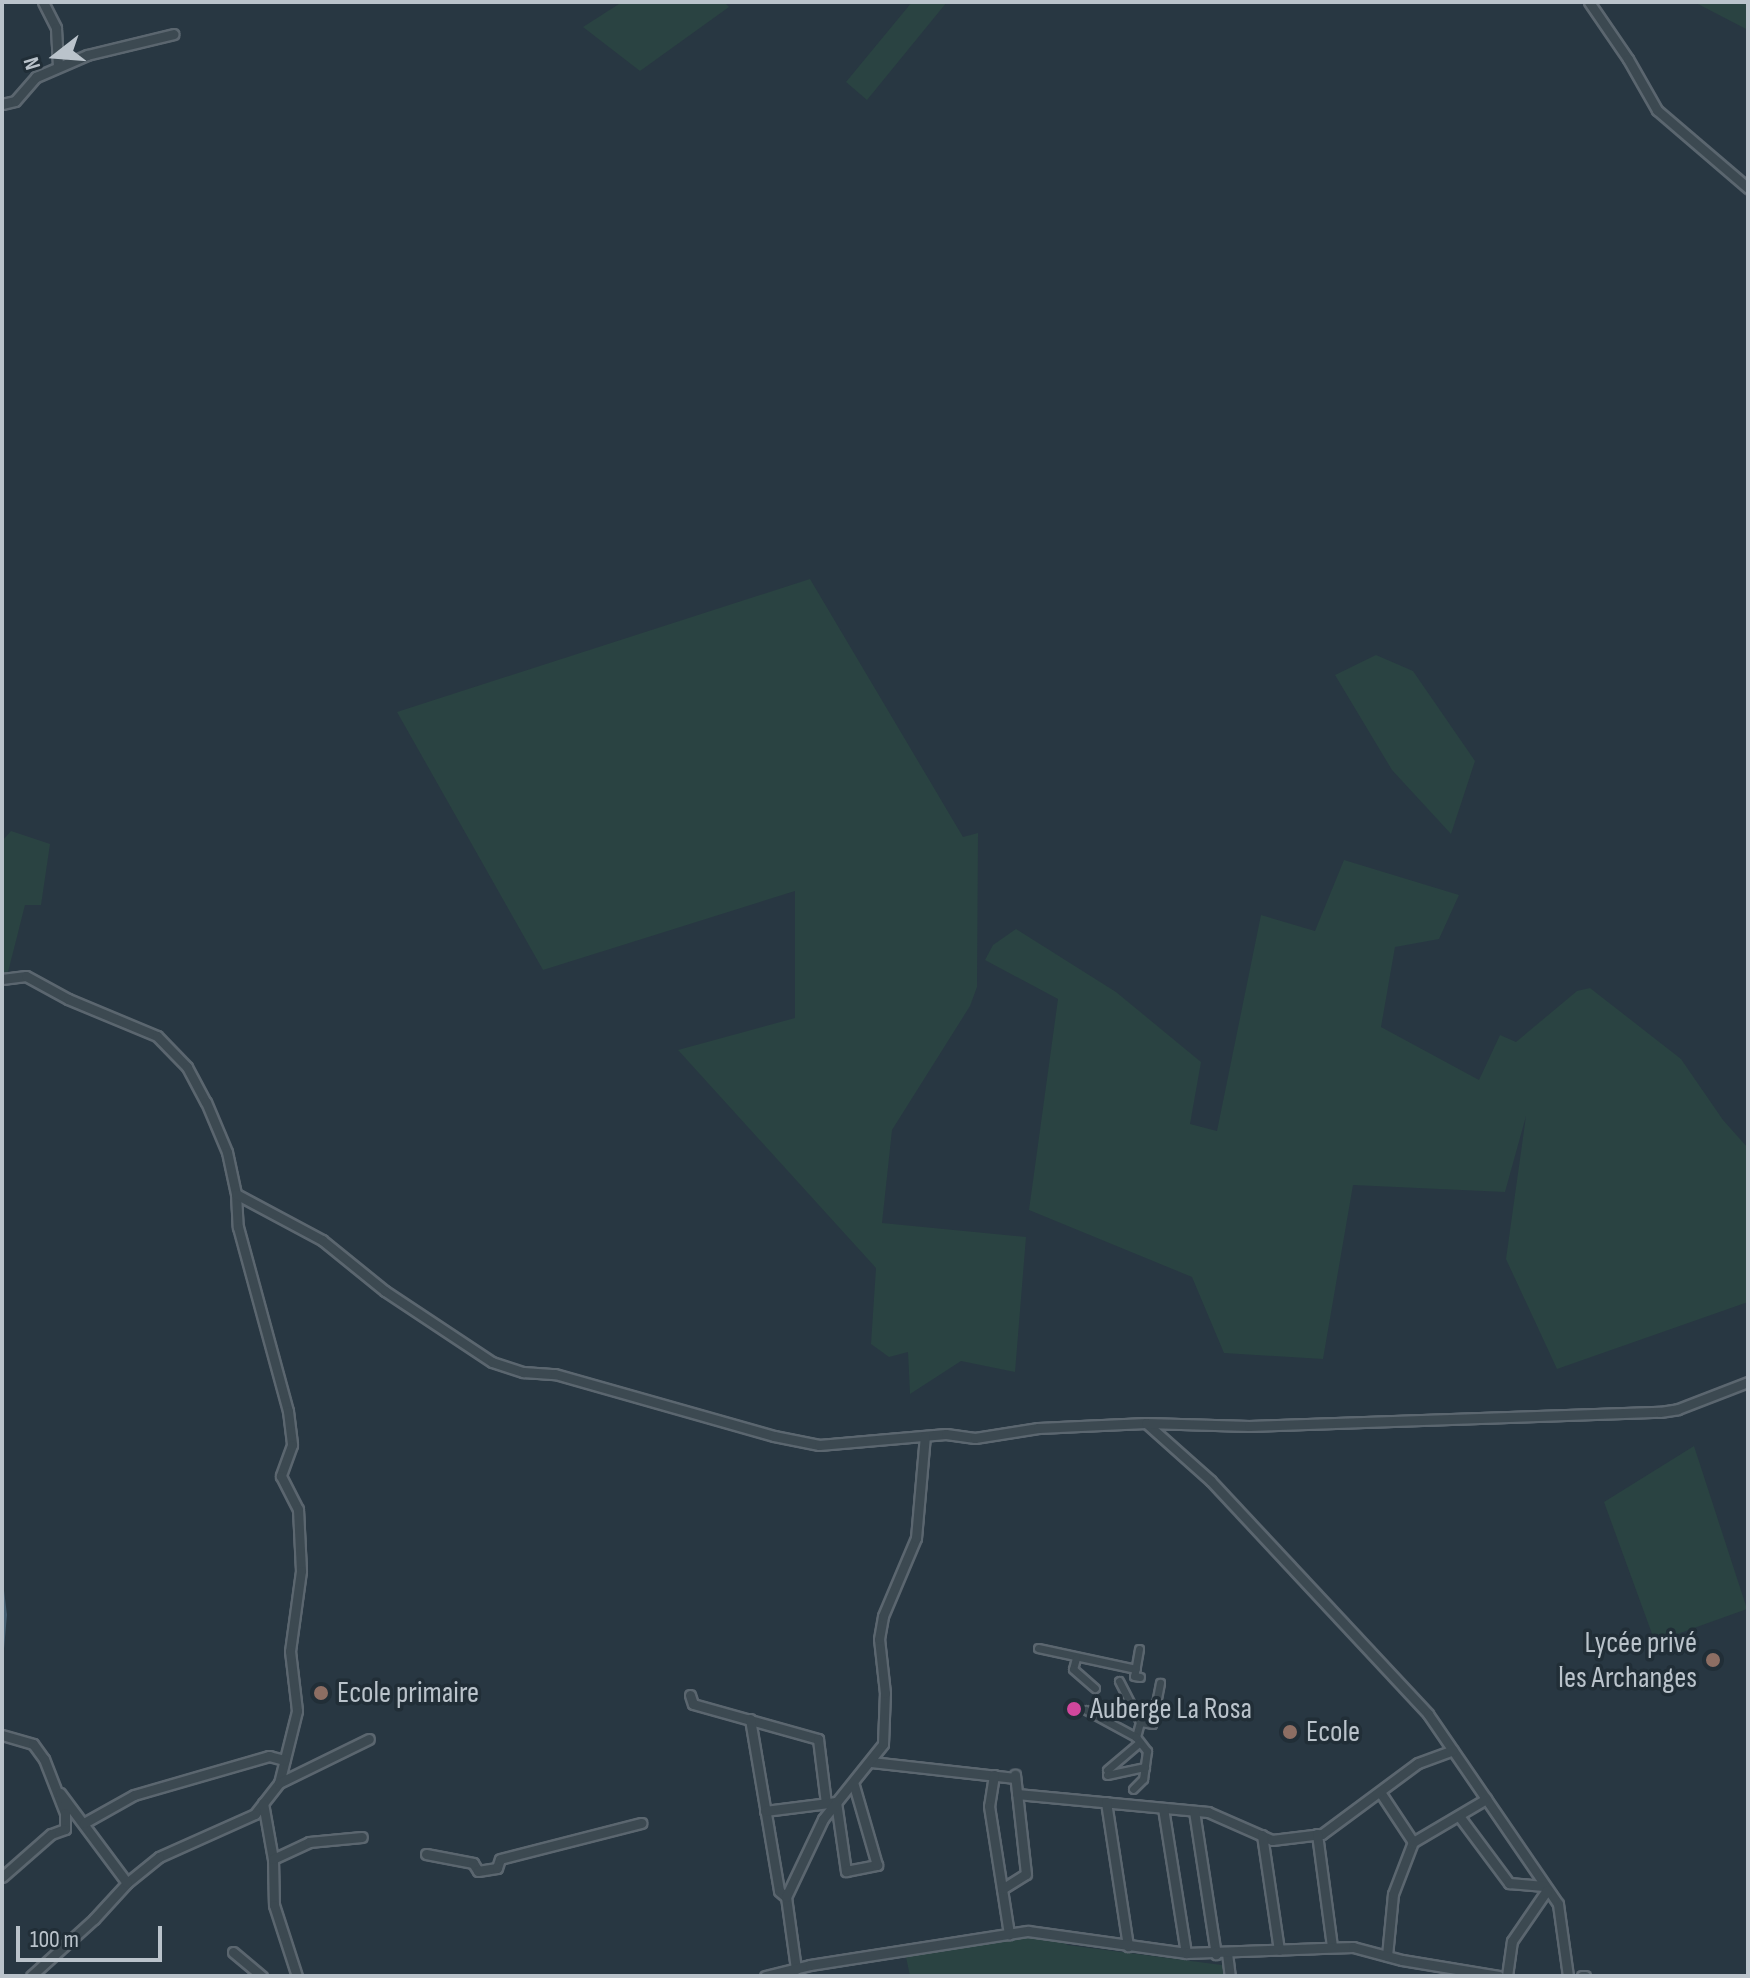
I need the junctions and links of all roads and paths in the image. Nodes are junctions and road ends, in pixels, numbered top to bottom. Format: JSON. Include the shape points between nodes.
{"nodes":[{"id":1,"x":43,"y":2,"type":"edge"},
{"id":2,"x":1589,"y":2,"type":"edge"},
{"id":3,"x":174,"y":34,"type":"dead end"},
{"id":4,"x":58,"y":67,"type":"junction"},
{"id":5,"x":2,"y":104,"type":"edge"},
{"id":6,"x":1748,"y":188,"type":"edge"},
{"id":7,"x":2,"y":979,"type":"edge"},
{"id":8,"x":236,"y":1194,"type":"junction"},
{"id":9,"x":1748,"y":1382,"type":"edge"},
{"id":10,"x":1146,"y":1423,"type":"junction"},
{"id":11,"x":925,"y":1436,"type":"junction"},
{"id":12,"x":1038,"y":1648,"type":"dead end"},
{"id":13,"x":1137,"y":1653,"type":"dead end"},
{"id":14,"x":1076,"y":1658,"type":"junction"},
{"id":15,"x":1119,"y":1681,"type":"dead end"},
{"id":16,"x":1160,"y":1683,"type":"dead end"},
{"id":17,"x":1095,"y":1688,"type":"dead end"},
{"id":18,"x":690,"y":1695,"type":"dead end"},
{"id":19,"x":1086,"y":1710,"type":"dead end"},
{"id":20,"x":750,"y":1719,"type":"junction"},
{"id":21,"x":1140,"y":1722,"type":"junction"},
{"id":22,"x":2,"y":1735,"type":"edge"},
{"id":23,"x":369,"y":1739,"type":"dead end"},
{"id":24,"x":1138,"y":1740,"type":"junction"},
{"id":25,"x":1453,"y":1750,"type":"junction"},
{"id":26,"x":284,"y":1760,"type":"junction"},
{"id":27,"x":871,"y":1762,"type":"junction"},
{"id":28,"x":1145,"y":1767,"type":"junction"},
{"id":29,"x":1117,"y":1774,"type":"junction"},
{"id":30,"x":994,"y":1775,"type":"junction"},
{"id":31,"x":853,"y":1782,"type":"junction"},
{"id":32,"x":279,"y":1783,"type":"junction"},
{"id":33,"x":1115,"y":1783,"type":"dead end"},
{"id":34,"x":1133,"y":1789,"type":"dead end"},
{"id":35,"x":57,"y":1790,"type":"junction"},
{"id":36,"x":1380,"y":1792,"type":"junction"},
{"id":37,"x":1017,"y":1794,"type":"junction"},
{"id":38,"x":1486,"y":1799,"type":"junction"},
{"id":39,"x":1106,"y":1802,"type":"junction"},
{"id":40,"x":263,"y":1803,"type":"junction"},
{"id":41,"x":831,"y":1803,"type":"junction"},
{"id":42,"x":1163,"y":1808,"type":"junction"},
{"id":43,"x":765,"y":1811,"type":"junction"},
{"id":44,"x":1194,"y":1811,"type":"junction"},
{"id":45,"x":1459,"y":1816,"type":"junction"},
{"id":46,"x":84,"y":1823,"type":"junction"},
{"id":47,"x":641,"y":1823,"type":"dead end"},
{"id":48,"x":1317,"y":1834,"type":"junction"},
{"id":49,"x":1262,"y":1835,"type":"junction"},
{"id":50,"x":362,"y":1837,"type":"dead end"},
{"id":51,"x":1413,"y":1842,"type":"junction"},
{"id":52,"x":426,"y":1854,"type":"dead end"},
{"id":53,"x":273,"y":1859,"type":"junction"},
{"id":54,"x":2,"y":1877,"type":"edge"},
{"id":55,"x":127,"y":1883,"type":"junction"},
{"id":56,"x":1546,"y":1888,"type":"junction"},
{"id":57,"x":1002,"y":1889,"type":"junction"},
{"id":58,"x":786,"y":1897,"type":"junction"},
{"id":59,"x":1009,"y":1934,"type":"junction"},
{"id":60,"x":1128,"y":1946,"type":"junction"},
{"id":61,"x":1332,"y":1947,"type":"junction"},
{"id":62,"x":1279,"y":1950,"type":"junction"},
{"id":63,"x":233,"y":1952,"type":"dead end"},
{"id":64,"x":1186,"y":1953,"type":"junction"},
{"id":65,"x":1221,"y":1953,"type":"junction"},
{"id":66,"x":1387,"y":1956,"type":"junction"},
{"id":67,"x":796,"y":1969,"type":"junction"},
{"id":68,"x":782,"y":1974,"type":"edge"},
{"id":69,"x":1484,"y":1974,"type":"edge"},
{"id":70,"x":31,"y":1976,"type":"edge"},
{"id":71,"x":262,"y":1976,"type":"edge"},
{"id":72,"x":297,"y":1976,"type":"edge"},
{"id":73,"x":765,"y":1976,"type":"edge"},
{"id":74,"x":1230,"y":1976,"type":"edge"},
{"id":75,"x":1499,"y":1976,"type":"edge"},
{"id":76,"x":1507,"y":1976,"type":"edge"},
{"id":77,"x":1568,"y":1976,"type":"edge"}],
"edges":[{"from":1,"to":4,"type":"street","via":[[56,28]]},
{"from":2,"to":6,"type":"street","via":[[1657,110]]},
{"from":3,"to":4,"type":"street"},
{"from":4,"to":5,"type":"street","via":[[36,77],[15,101]]},
{"from":7,"to":8,"type":"street","via":[[26,976],[157,1036],[187,1067],[206,1102],[220,1131]]},
{"from":8,"to":11,"type":"street","via":[[322,1240],[385,1291],[512,1370],[555,1374],[801,1442]]},
{"from":8,"to":26,"type":"street","via":[[238,1227],[288,1411],[292,1445],[281,1476],[298,1509],[301,1591],[290,1651],[297,1711]]},
{"from":9,"to":10,"type":"street","via":[[1660,1412],[1249,1426]]},
{"from":10,"to":11,"type":"street","via":[[1038,1428],[975,1438]]},
{"from":10,"to":25,"type":"street","via":[[1211,1481],[1428,1714]]},
{"from":11,"to":27,"type":"street","via":[[916,1538],[883,1616],[879,1639],[883,1744]]},
{"from":12,"to":14,"type":"street"},
{"from":13,"to":14,"type":"street","via":[[1138,1673]]},
{"from":14,"to":17,"type":"street","via":[[1073,1669]]},
{"from":15,"to":21,"type":"street"},
{"from":16,"to":21,"type":"street","via":[[1152,1724]]},
{"from":18,"to":20,"type":"street","via":[[693,1704]]},
{"from":19,"to":24,"type":"street"},
{"from":20,"to":41,"type":"street","via":[[818,1739]]},
{"from":20,"to":43,"type":"street"},
{"from":21,"to":24,"type":"street"},
{"from":22,"to":35,"type":"street","via":[[33,1744]]},
{"from":23,"to":32,"type":"street"},
{"from":24,"to":28,"type":"street","via":[[1147,1751]]},
{"from":24,"to":29,"type":"street","via":[[1107,1772]]},
{"from":25,"to":36,"type":"street","via":[[1418,1763]]},
{"from":25,"to":38,"type":"street"},
{"from":26,"to":32,"type":"street"},
{"from":26,"to":46,"type":"street","via":[[269,1756],[134,1795]]},
{"from":27,"to":30,"type":"street"},
{"from":27,"to":31,"type":"street"},
{"from":28,"to":29,"type":"street"},
{"from":28,"to":34,"type":"street"},
{"from":29,"to":33,"type":"street"},
{"from":30,"to":37,"type":"street","via":[[1015,1776]]},
{"from":30,"to":57,"type":"street","via":[[989,1806]]},
{"from":31,"to":41,"type":"street"},
{"from":31,"to":41,"type":"street","via":[[877,1865],[846,1871]]},
{"from":32,"to":40,"type":"street"},
{"from":35,"to":46,"type":"street"},
{"from":35,"to":54,"type":"street","via":[[65,1829],[51,1834]]},
{"from":36,"to":48,"type":"street"},
{"from":36,"to":51,"type":"street"},
{"from":37,"to":39,"type":"street"},
{"from":37,"to":57,"type":"street","via":[[1026,1874]]},
{"from":38,"to":45,"type":"street"},
{"from":38,"to":56,"type":"street"},
{"from":39,"to":42,"type":"street"},
{"from":39,"to":60,"type":"street"},
{"from":40,"to":53,"type":"street"},
{"from":40,"to":55,"type":"street","via":[[246,1819],[159,1857]]},
{"from":41,"to":43,"type":"street"},
{"from":41,"to":58,"type":"street"},
{"from":42,"to":44,"type":"street"},
{"from":42,"to":64,"type":"street"},
{"from":43,"to":58,"type":"street","via":[[779,1891]]},
{"from":44,"to":49,"type":"street"},
{"from":44,"to":65,"type":"street"},
{"from":45,"to":51,"type":"street"},
{"from":45,"to":56,"type":"street","via":[[1509,1883]]},
{"from":46,"to":55,"type":"street"},
{"from":47,"to":52,"type":"street","via":[[500,1859],[497,1868],[478,1871],[473,1863]]},
{"from":48,"to":49,"type":"street","via":[[1272,1840]]},
{"from":48,"to":61,"type":"street"},
{"from":49,"to":62,"type":"street"},
{"from":50,"to":53,"type":"street","via":[[309,1842]]},
{"from":51,"to":66,"type":"street","via":[[1393,1894]]},
{"from":53,"to":72,"type":"street","via":[[274,1905]]},
{"from":55,"to":70,"type":"street"},
{"from":56,"to":76,"type":"street","via":[[1512,1941]]},
{"from":56,"to":77,"type":"street","via":[[1558,1904]]},
{"from":57,"to":59,"type":"street"},
{"from":58,"to":67,"type":"street"},
{"from":59,"to":60,"type":"street","via":[[1028,1931]]},
{"from":59,"to":67,"type":"street"},
{"from":60,"to":64,"type":"street"},
{"from":61,"to":62,"type":"street"},
{"from":61,"to":66,"type":"street"},
{"from":62,"to":65,"type":"street"},
{"from":63,"to":71,"type":"street"},
{"from":64,"to":65,"type":"street"},
{"from":65,"to":74,"type":"street"},
{"from":66,"to":69,"type":"street"},
{"from":67,"to":68,"type":"street"},
{"from":68,"to":73,"type":"street"},
{"from":69,"to":75,"type":"street"}]}
